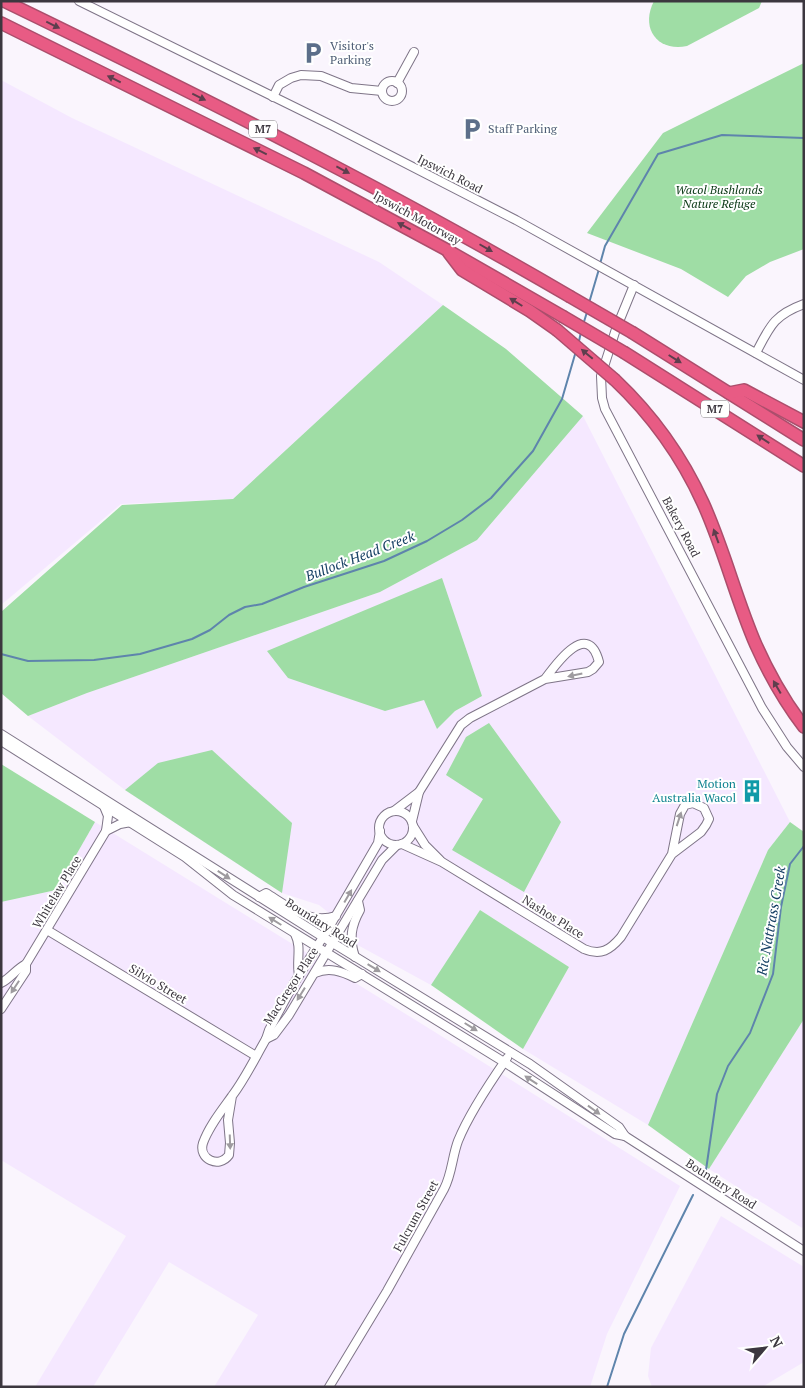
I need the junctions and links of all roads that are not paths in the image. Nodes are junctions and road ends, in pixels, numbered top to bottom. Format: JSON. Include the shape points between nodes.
{"nodes":[{"id":1,"x":4,"y":1,"type":"edge"},
{"id":2,"x":79,"y":1,"type":"edge"},
{"id":3,"x":1,"y":23,"type":"edge"},
{"id":4,"x":414,"y":52,"type":"dead end"},
{"id":5,"x":397,"y":83,"type":"junction"},
{"id":6,"x":382,"y":91,"type":"junction"},
{"id":7,"x":273,"y":97,"type":"junction"},
{"id":8,"x":447,"y":250,"type":"junction"},
{"id":9,"x":634,"y":285,"type":"junction"},
{"id":10,"x":804,"y":304,"type":"edge"},
{"id":11,"x":756,"y":353,"type":"junction"},
{"id":12,"x":804,"y":380,"type":"edge"},
{"id":13,"x":729,"y":393,"type":"junction"},
{"id":14,"x":804,"y":422,"type":"edge"},
{"id":15,"x":804,"y":440,"type":"edge"},
{"id":16,"x":804,"y":466,"type":"edge"},
{"id":17,"x":545,"y":680,"type":"junction"},
{"id":18,"x":804,"y":727,"type":"edge"},
{"id":19,"x":1,"y":734,"type":"edge"},
{"id":20,"x":1,"y":741,"type":"edge"},
{"id":21,"x":804,"y":767,"type":"edge"},
{"id":22,"x":419,"y":792,"type":"junction"},
{"id":23,"x":103,"y":804,"type":"junction"},
{"id":24,"x":394,"y":811,"type":"junction"},
{"id":25,"x":131,"y":822,"type":"junction"},
{"id":26,"x":413,"y":824,"type":"junction"},
{"id":27,"x":106,"y":831,"type":"junction"},
{"id":28,"x":380,"y":831,"type":"junction"},
{"id":29,"x":399,"y":844,"type":"junction"},
{"id":30,"x":672,"y":854,"type":"junction"},
{"id":31,"x":442,"y":862,"type":"junction"},
{"id":32,"x":259,"y":897,"type":"junction"},
{"id":33,"x":358,"y":901,"type":"junction"},
{"id":34,"x":336,"y":916,"type":"junction"},
{"id":35,"x":47,"y":930,"type":"junction"},
{"id":36,"x":294,"y":933,"type":"junction"},
{"id":37,"x":323,"y":937,"type":"junction"},
{"id":38,"x":332,"y":943,"type":"junction"},
{"id":39,"x":317,"y":946,"type":"junction"},
{"id":40,"x":326,"y":953,"type":"junction"},
{"id":41,"x":355,"y":957,"type":"junction"},
{"id":42,"x":26,"y":964,"type":"junction"},
{"id":43,"x":314,"y":974,"type":"junction"},
{"id":44,"x":362,"y":974,"type":"junction"},
{"id":45,"x":298,"y":975,"type":"junction"},
{"id":46,"x":1,"y":983,"type":"edge"},
{"id":47,"x":1,"y":1009,"type":"edge"},
{"id":48,"x":266,"y":1039,"type":"junction"},
{"id":49,"x":511,"y":1052,"type":"junction"},
{"id":50,"x":256,"y":1056,"type":"junction"},
{"id":51,"x":504,"y":1062,"type":"junction"},
{"id":52,"x":232,"y":1096,"type":"junction"},
{"id":53,"x":625,"y":1136,"type":"junction"},
{"id":54,"x":804,"y":1251,"type":"edge"},
{"id":55,"x":329,"y":1387,"type":"edge"}],
"edges":[{"from":1,"to":13,"type":"highway","name":"Ipswich Motorway","number":"M7","one_way":true,"bridge":true,"via":[[328,162],[454,229]]},
{"from":2,"to":7,"type":"street","name":"Ipswich Road"},
{"from":8,"to":3,"type":"highway","name":"Ipswich Motorway","number":"M7","one_way":true,"via":[[288,165]]},
{"from":4,"to":5,"type":"street"},
{"from":5,"to":6,"type":"street","via":[[388,82]]},
{"from":5,"to":6,"type":"street","via":[[402,92],[397,100],[388,100]]},
{"from":6,"to":7,"type":"street","via":[[351,88],[321,76],[301,75],[279,85]]},
{"from":7,"to":9,"type":"street","name":"Ipswich Road","via":[[516,220]]},
{"from":16,"to":8,"type":"highway","name":"Ipswich Motorway","number":"M7","one_way":true,"bridge":true,"via":[[626,353]]},
{"from":18,"to":8,"type":"highway","one_way":true,"bridge":true,"via":[[777,687],[756,644],[703,504],[684,466],[650,416],[596,361],[530,311],[462,270]]},
{"from":9,"to":11,"type":"street","name":"Ipswich Road"},
{"from":9,"to":21,"type":"street","name":"Bakery Road","via":[[601,376],[605,409],[762,708]]},
{"from":10,"to":11,"type":"street","via":[[786,311],[775,320]]},
{"from":11,"to":12,"type":"street","name":"Ipswich Road"},
{"from":13,"to":14,"type":"highway","via":[[744,390]]},
{"from":13,"to":15,"type":"highway","name":"Ipswich Motorway","number":"M7"},
{"from":17,"to":17,"type":"street","one_way":true,"via":[[554,666],[579,644],[587,645],[598,655],[599,662],[593,670]]},
{"from":17,"to":22,"type":"street","via":[[461,725]]},
{"from":19,"to":32,"type":"street","name":"Boundary Road","one_way":true},
{"from":20,"to":23,"type":"street","name":"Boundary Road"},
{"from":22,"to":24,"type":"street"},
{"from":22,"to":26,"type":"street"},
{"from":23,"to":25,"type":"street","name":"Boundary Road"},
{"from":23,"to":27,"type":"street","via":[[108,816]]},
{"from":24,"to":26,"type":"street","via":[[405,813]]},
{"from":24,"to":28,"type":"street","via":[[385,815]]},
{"from":25,"to":27,"type":"street"},
{"from":36,"to":25,"type":"street","name":"Boundary Road","one_way":true,"via":[[233,895],[185,856]]},
{"from":26,"to":29,"type":"street","via":[[411,837]]},
{"from":26,"to":31,"type":"street","name":"Nashos Place"},
{"from":27,"to":35,"type":"street","name":"Whitelaw Place"},
{"from":28,"to":29,"type":"street","via":[[386,841]]},
{"from":34,"to":28,"type":"street","name":"MacGregor Place","one_way":true,"via":[[378,844]]},
{"from":29,"to":31,"type":"street","name":"Nashos Place"},
{"from":29,"to":33,"type":"street","name":"MacGregor Place","via":[[382,860]]},
{"from":30,"to":30,"type":"street","name":"Nashos Place","one_way":true,"via":[[680,814],[685,805],[693,803],[704,808],[709,819],[706,825]]},
{"from":30,"to":31,"type":"street","name":"Nashos Place","via":[[618,941],[607,950],[593,953]]},
{"from":32,"to":34,"type":"street","via":[[266,893],[304,916]]},
{"from":32,"to":37,"type":"street","name":"Boundary Road"},
{"from":33,"to":38,"type":"street","name":"MacGregor Place"},
{"from":33,"to":41,"type":"street","via":[[360,910],[351,934]]},
{"from":34,"to":37,"type":"street","name":"MacGregor Place"},
{"from":35,"to":42,"type":"street","name":"Whitelaw Place"},
{"from":35,"to":50,"type":"street","name":"Silvio Street"},
{"from":36,"to":39,"type":"street","name":"Boundary Road"},
{"from":36,"to":45,"type":"street","via":[[299,942]]},
{"from":37,"to":38,"type":"street","name":"Boundary Road"},
{"from":37,"to":39,"type":"street","name":"MacGregor Place"},
{"from":38,"to":40,"type":"street","name":"MacGregor Place"},
{"from":38,"to":41,"type":"street","name":"Boundary Road"},
{"from":39,"to":40,"type":"street","name":"Boundary Road"},
{"from":39,"to":45,"type":"street","name":"MacGregor Place"},
{"from":40,"to":43,"type":"street","name":"MacGregor Place"},
{"from":40,"to":44,"type":"street","name":"Boundary Road"},
{"from":41,"to":49,"type":"street","name":"Boundary Road","one_way":true},
{"from":42,"to":46,"type":"street","name":"Whitelaw Place"},
{"from":42,"to":47,"type":"street","name":"Whitelaw Place","one_way":true,"via":[[26,971]]},
{"from":43,"to":44,"type":"street","via":[[330,970],[355,978]]},
{"from":43,"to":48,"type":"street","name":"MacGregor Place","one_way":true,"via":[[279,1028]]},
{"from":44,"to":51,"type":"street","name":"Boundary Road"},
{"from":45,"to":48,"type":"street","name":"MacGregor Place"},
{"from":48,"to":50,"type":"street","name":"MacGregor Place"},
{"from":49,"to":51,"type":"street","name":"Fulcrum Street"},
{"from":49,"to":53,"type":"street","name":"Boundary Road","one_way":true,"via":[[619,1128]]},
{"from":50,"to":52,"type":"street","name":"MacGregor Place"},
{"from":53,"to":51,"type":"street","name":"Boundary Road","one_way":true,"via":[[615,1134]]},
{"from":51,"to":55,"type":"street","name":"Fulcrum Street","via":[[462,1133],[450,1178]]},
{"from":52,"to":52,"type":"street","name":"MacGregor Place","one_way":true,"via":[[228,1120],[229,1155],[212,1162],[202,1151],[203,1143]]},
{"from":53,"to":54,"type":"street","name":"Boundary Road"}]}
